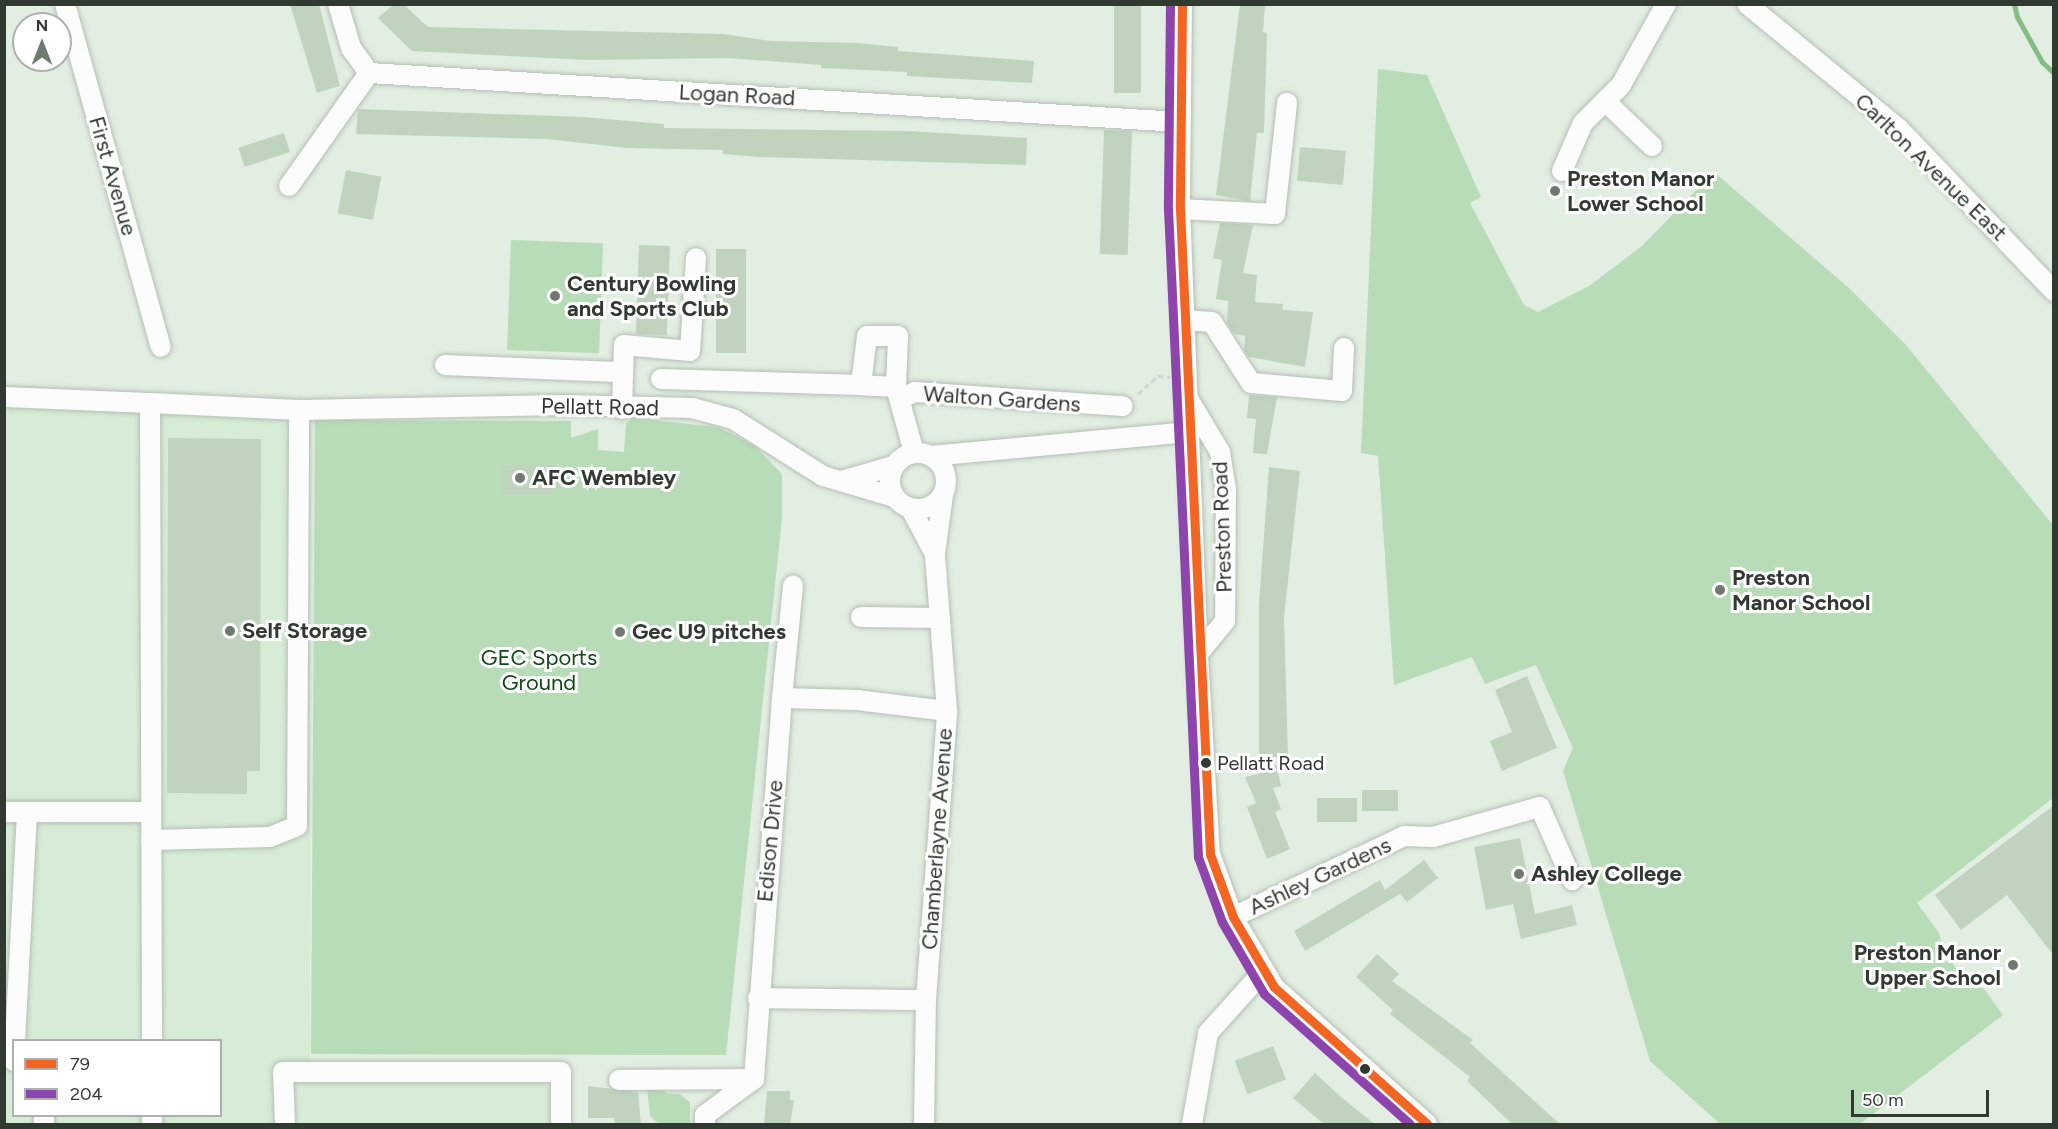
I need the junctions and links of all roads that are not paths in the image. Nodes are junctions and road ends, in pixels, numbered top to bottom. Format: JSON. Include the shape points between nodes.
{"nodes":[{"id":1,"x":65,"y":4,"type":"edge"},
{"id":2,"x":339,"y":4,"type":"edge"},
{"id":3,"x":1182,"y":4,"type":"edge"},
{"id":4,"x":1666,"y":4,"type":"edge"},
{"id":5,"x":1747,"y":4,"type":"edge"},
{"id":6,"x":369,"y":73,"type":"junction"},
{"id":7,"x":1605,"y":101,"type":"junction"},
{"id":8,"x":1287,"y":103,"type":"dead end"},
{"id":9,"x":1180,"y":122,"type":"junction"},
{"id":10,"x":1652,"y":146,"type":"dead end"},
{"id":11,"x":1562,"y":171,"type":"dead end"},
{"id":12,"x":289,"y":186,"type":"dead end"},
{"id":13,"x":1180,"y":208,"type":"junction"},
{"id":14,"x":696,"y":258,"type":"dead end"},
{"id":15,"x":2054,"y":291,"type":"edge"},
{"id":16,"x":1184,"y":320,"type":"junction"},
{"id":17,"x":161,"y":347,"type":"dead end"},
{"id":18,"x":1344,"y":348,"type":"dead end"},
{"id":19,"x":445,"y":365,"type":"dead end"},
{"id":20,"x":623,"y":372,"type":"junction"},
{"id":21,"x":661,"y":379,"type":"dead end"},
{"id":22,"x":861,"y":385,"type":"junction"},
{"id":23,"x":899,"y":392,"type":"junction"},
{"id":24,"x":4,"y":397,"type":"edge"},
{"id":25,"x":1188,"y":398,"type":"junction"},
{"id":26,"x":150,"y":403,"type":"junction"},
{"id":27,"x":1123,"y":406,"type":"road end"},
{"id":28,"x":622,"y":409,"type":"junction"},
{"id":29,"x":299,"y":410,"type":"junction"},
{"id":30,"x":1189,"y":432,"type":"junction"},
{"id":31,"x":979,"y":452,"type":"junction"},
{"id":32,"x":922,"y":454,"type":"junction"},
{"id":33,"x":893,"y":466,"type":"junction"},
{"id":34,"x":840,"y":481,"type":"junction"},
{"id":35,"x":944,"y":488,"type":"junction"},
{"id":36,"x":894,"y":497,"type":"junction"},
{"id":37,"x":910,"y":508,"type":"junction"},
{"id":38,"x":935,"y":554,"type":"junction"},
{"id":39,"x":793,"y":586,"type":"dead end"},
{"id":40,"x":861,"y":617,"type":"dead end"},
{"id":41,"x":940,"y":618,"type":"junction"},
{"id":42,"x":1198,"y":654,"type":"junction"},
{"id":43,"x":782,"y":698,"type":"junction"},
{"id":44,"x":947,"y":711,"type":"junction"},
{"id":45,"x":4,"y":812,"type":"edge"},
{"id":46,"x":27,"y":812,"type":"junction"},
{"id":47,"x":151,"y":812,"type":"junction"},
{"id":48,"x":151,"y":840,"type":"junction"},
{"id":49,"x":1572,"y":880,"type":"dead end"},
{"id":50,"x":1233,"y":917,"type":"junction"},
{"id":51,"x":1263,"y":972,"type":"junction"},
{"id":52,"x":758,"y":998,"type":"junction"},
{"id":53,"x":926,"y":1000,"type":"junction"},
{"id":54,"x":15,"y":1039,"type":"edge"},
{"id":55,"x":152,"y":1039,"type":"edge"},
{"id":56,"x":754,"y":1079,"type":"junction"},
{"id":57,"x":619,"y":1080,"type":"dead end"},
{"id":58,"x":285,"y":1125,"type":"edge"},
{"id":59,"x":561,"y":1125,"type":"edge"},
{"id":60,"x":705,"y":1125,"type":"edge"},
{"id":61,"x":924,"y":1125,"type":"edge"},
{"id":62,"x":1192,"y":1125,"type":"edge"},
{"id":63,"x":1427,"y":1125,"type":"edge"}],
"edges":[{"from":1,"to":17,"type":"street","name":"First Avenue"},
{"from":2,"to":6,"type":"street","via":[[351,48]]},
{"from":3,"to":9,"type":"street","name":"Preston Road"},
{"from":4,"to":7,"type":"street","via":[[1620,85]]},
{"from":5,"to":15,"type":"street","name":"Carlton Avenue East","via":[[1898,128]]},
{"from":6,"to":9,"type":"street","name":"Logan Road"},
{"from":6,"to":12,"type":"street"},
{"from":7,"to":10,"type":"street"},
{"from":7,"to":11,"type":"street","via":[[1583,123]]},
{"from":8,"to":13,"type":"street","via":[[1275,214]]},
{"from":9,"to":13,"type":"street","name":"Preston Road"},
{"from":13,"to":16,"type":"street","name":"Preston Road"},
{"from":14,"to":20,"type":"street","via":[[690,351],[624,345]]},
{"from":16,"to":18,"type":"street","via":[[1212,322],[1251,383],[1342,392]]},
{"from":16,"to":25,"type":"street","name":"Preston Road"},
{"from":19,"to":20,"type":"street"},
{"from":20,"to":28,"type":"street"},
{"from":21,"to":22,"type":"street"},
{"from":22,"to":23,"type":"street"},
{"from":22,"to":23,"type":"street","via":[[867,336],[898,336]]},
{"from":23,"to":27,"type":"street","name":"Walton Gardens"},
{"from":23,"to":32,"type":"street","name":"Walton Gardens"},
{"from":24,"to":26,"type":"street","name":"Pellatt Road"},
{"from":25,"to":30,"type":"street","name":"Preston Road"},
{"from":25,"to":42,"type":"street","name":"Preston Road","via":[[1220,452],[1226,489],[1225,621]]},
{"from":26,"to":29,"type":"street","name":"Pellatt Road"},
{"from":26,"to":47,"type":"street"},
{"from":28,"to":29,"type":"street","name":"Pellatt Road","via":[[562,405]]},
{"from":28,"to":34,"type":"street","name":"Pellatt Road","via":[[692,408],[733,419],[823,476]]},
{"from":29,"to":48,"type":"street","via":[[297,826],[270,837]]},
{"from":30,"to":31,"type":"street"},
{"from":30,"to":42,"type":"street","name":"Preston Road"},
{"from":31,"to":32,"type":"street"},
{"from":31,"to":35,"type":"street"},
{"from":32,"to":33,"type":"street"},
{"from":32,"to":35,"type":"street","via":[[943,467]]},
{"from":33,"to":34,"type":"street"},
{"from":33,"to":36,"type":"street","via":[[889,480]]},
{"from":34,"to":36,"type":"street","name":"Pellatt Road"},
{"from":35,"to":37,"type":"street","via":[[927,508]]},
{"from":35,"to":38,"type":"street","name":"Chamberlayne Avenue"},
{"from":36,"to":37,"type":"street","name":"Pellatt Road"},
{"from":37,"to":38,"type":"street","name":"Chamberlayne Avenue"},
{"from":38,"to":41,"type":"street","name":"Chamberlayne Avenue"},
{"from":39,"to":43,"type":"street","name":"Edison Drive"},
{"from":40,"to":41,"type":"street"},
{"from":41,"to":44,"type":"street","name":"Chamberlayne Avenue"},
{"from":42,"to":50,"type":"street","name":"Preston Road","via":[[1210,854]]},
{"from":43,"to":44,"type":"street"},
{"from":43,"to":52,"type":"street","name":"Edison Drive"},
{"from":44,"to":53,"type":"street","name":"Chamberlayne Avenue"},
{"from":45,"to":46,"type":"street"},
{"from":46,"to":47,"type":"street"},
{"from":46,"to":54,"type":"street"},
{"from":47,"to":48,"type":"street"},
{"from":48,"to":55,"type":"street"},
{"from":49,"to":50,"type":"street","name":"Ashley Gardens","via":[[1540,807],[1433,837],[1404,836]]},
{"from":50,"to":51,"type":"street","name":"Preston Road"},
{"from":51,"to":62,"type":"street","via":[[1208,1034]]},
{"from":51,"to":63,"type":"street","name":"Preston Road","via":[[1308,1019]]},
{"from":52,"to":53,"type":"street"},
{"from":52,"to":56,"type":"street","name":"Edison Drive"},
{"from":53,"to":61,"type":"street","name":"Chamberlayne Avenue"},
{"from":56,"to":57,"type":"street"},
{"from":56,"to":60,"type":"street","via":[[705,1115]]},
{"from":58,"to":59,"type":"street","via":[[283,1072],[561,1072]]}]}
